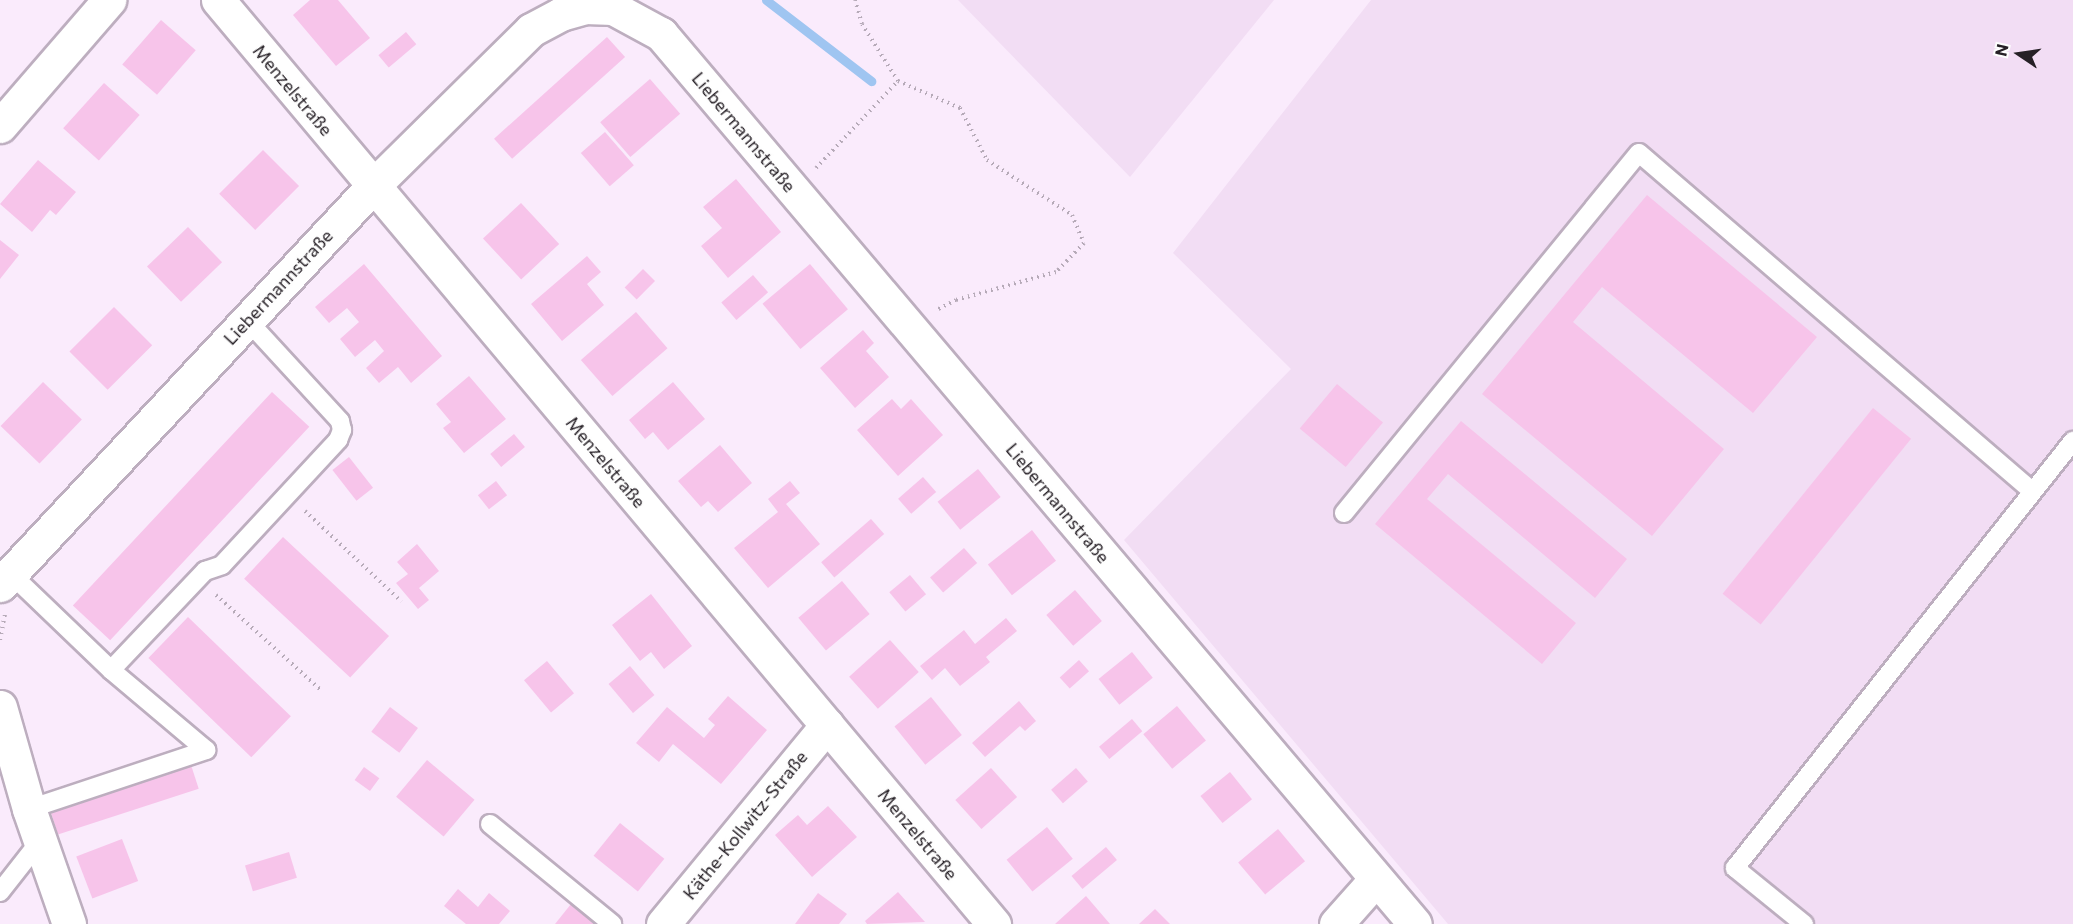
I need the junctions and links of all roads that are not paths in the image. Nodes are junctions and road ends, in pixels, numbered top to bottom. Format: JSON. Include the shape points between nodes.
{"nodes":[{"id":1,"x":109,"y":0,"type":"edge"},
{"id":2,"x":218,"y":0,"type":"edge"},
{"id":3,"x":0,"y":126,"type":"edge"},
{"id":4,"x":373,"y":186,"type":"junction"},
{"id":5,"x":247,"y":320,"type":"junction"},
{"id":6,"x":2073,"y":441,"type":"edge"},
{"id":7,"x":2032,"y":491,"type":"junction"},
{"id":8,"x":1344,"y":513,"type":"dead end"},
{"id":9,"x":12,"y":582,"type":"edge"},
{"id":10,"x":111,"y":670,"type":"junction"},
{"id":11,"x":0,"y":707,"type":"edge"},
{"id":12,"x":827,"y":725,"type":"junction"},
{"id":13,"x":29,"y":809,"type":"junction"},
{"id":14,"x":490,"y":824,"type":"dead end"},
{"id":15,"x":40,"y":841,"type":"junction"},
{"id":16,"x":1376,"y":879,"type":"junction"},
{"id":17,"x":0,"y":892,"type":"edge"},
{"id":18,"x":69,"y":924,"type":"edge"},
{"id":19,"x":612,"y":924,"type":"edge"},
{"id":20,"x":663,"y":924,"type":"edge"},
{"id":21,"x":994,"y":924,"type":"edge"},
{"id":22,"x":1336,"y":924,"type":"edge"},
{"id":23,"x":1415,"y":924,"type":"edge"},
{"id":24,"x":1804,"y":924,"type":"edge"}],
"edges":[{"from":1,"to":3,"type":"street"},
{"from":2,"to":4,"type":"street","name":"Menzelstraße"},
{"from":4,"to":5,"type":"street","name":"Liebermannstraße"},
{"from":4,"to":12,"type":"street","name":"Menzelstraße"},
{"from":4,"to":16,"type":"street","name":"Liebermannstraße","via":[[531,30],[561,14],[585,8],[613,8],[661,33]]},
{"from":5,"to":9,"type":"street","name":"Liebermannstraße"},
{"from":5,"to":10,"type":"lane","via":[[340,421],[342,430],[222,565],[205,571]]},
{"from":6,"to":7,"type":"lane"},
{"from":7,"to":8,"type":"lane","via":[[1639,153]]},
{"from":7,"to":24,"type":"lane","via":[[1735,868]]},
{"from":9,"to":10,"type":"lane"},
{"from":10,"to":13,"type":"lane","via":[[206,750]]},
{"from":11,"to":13,"type":"street"},
{"from":12,"to":20,"type":"street","name":"Käthe-Kollwitz-Straße"},
{"from":12,"to":21,"type":"street","name":"Menzelstraße"},
{"from":13,"to":15,"type":"street"},
{"from":14,"to":19,"type":"lane"},
{"from":15,"to":17,"type":"lane"},
{"from":15,"to":18,"type":"street"},
{"from":16,"to":22,"type":"street"},
{"from":16,"to":23,"type":"street","name":"Liebermannstraße"}]}
